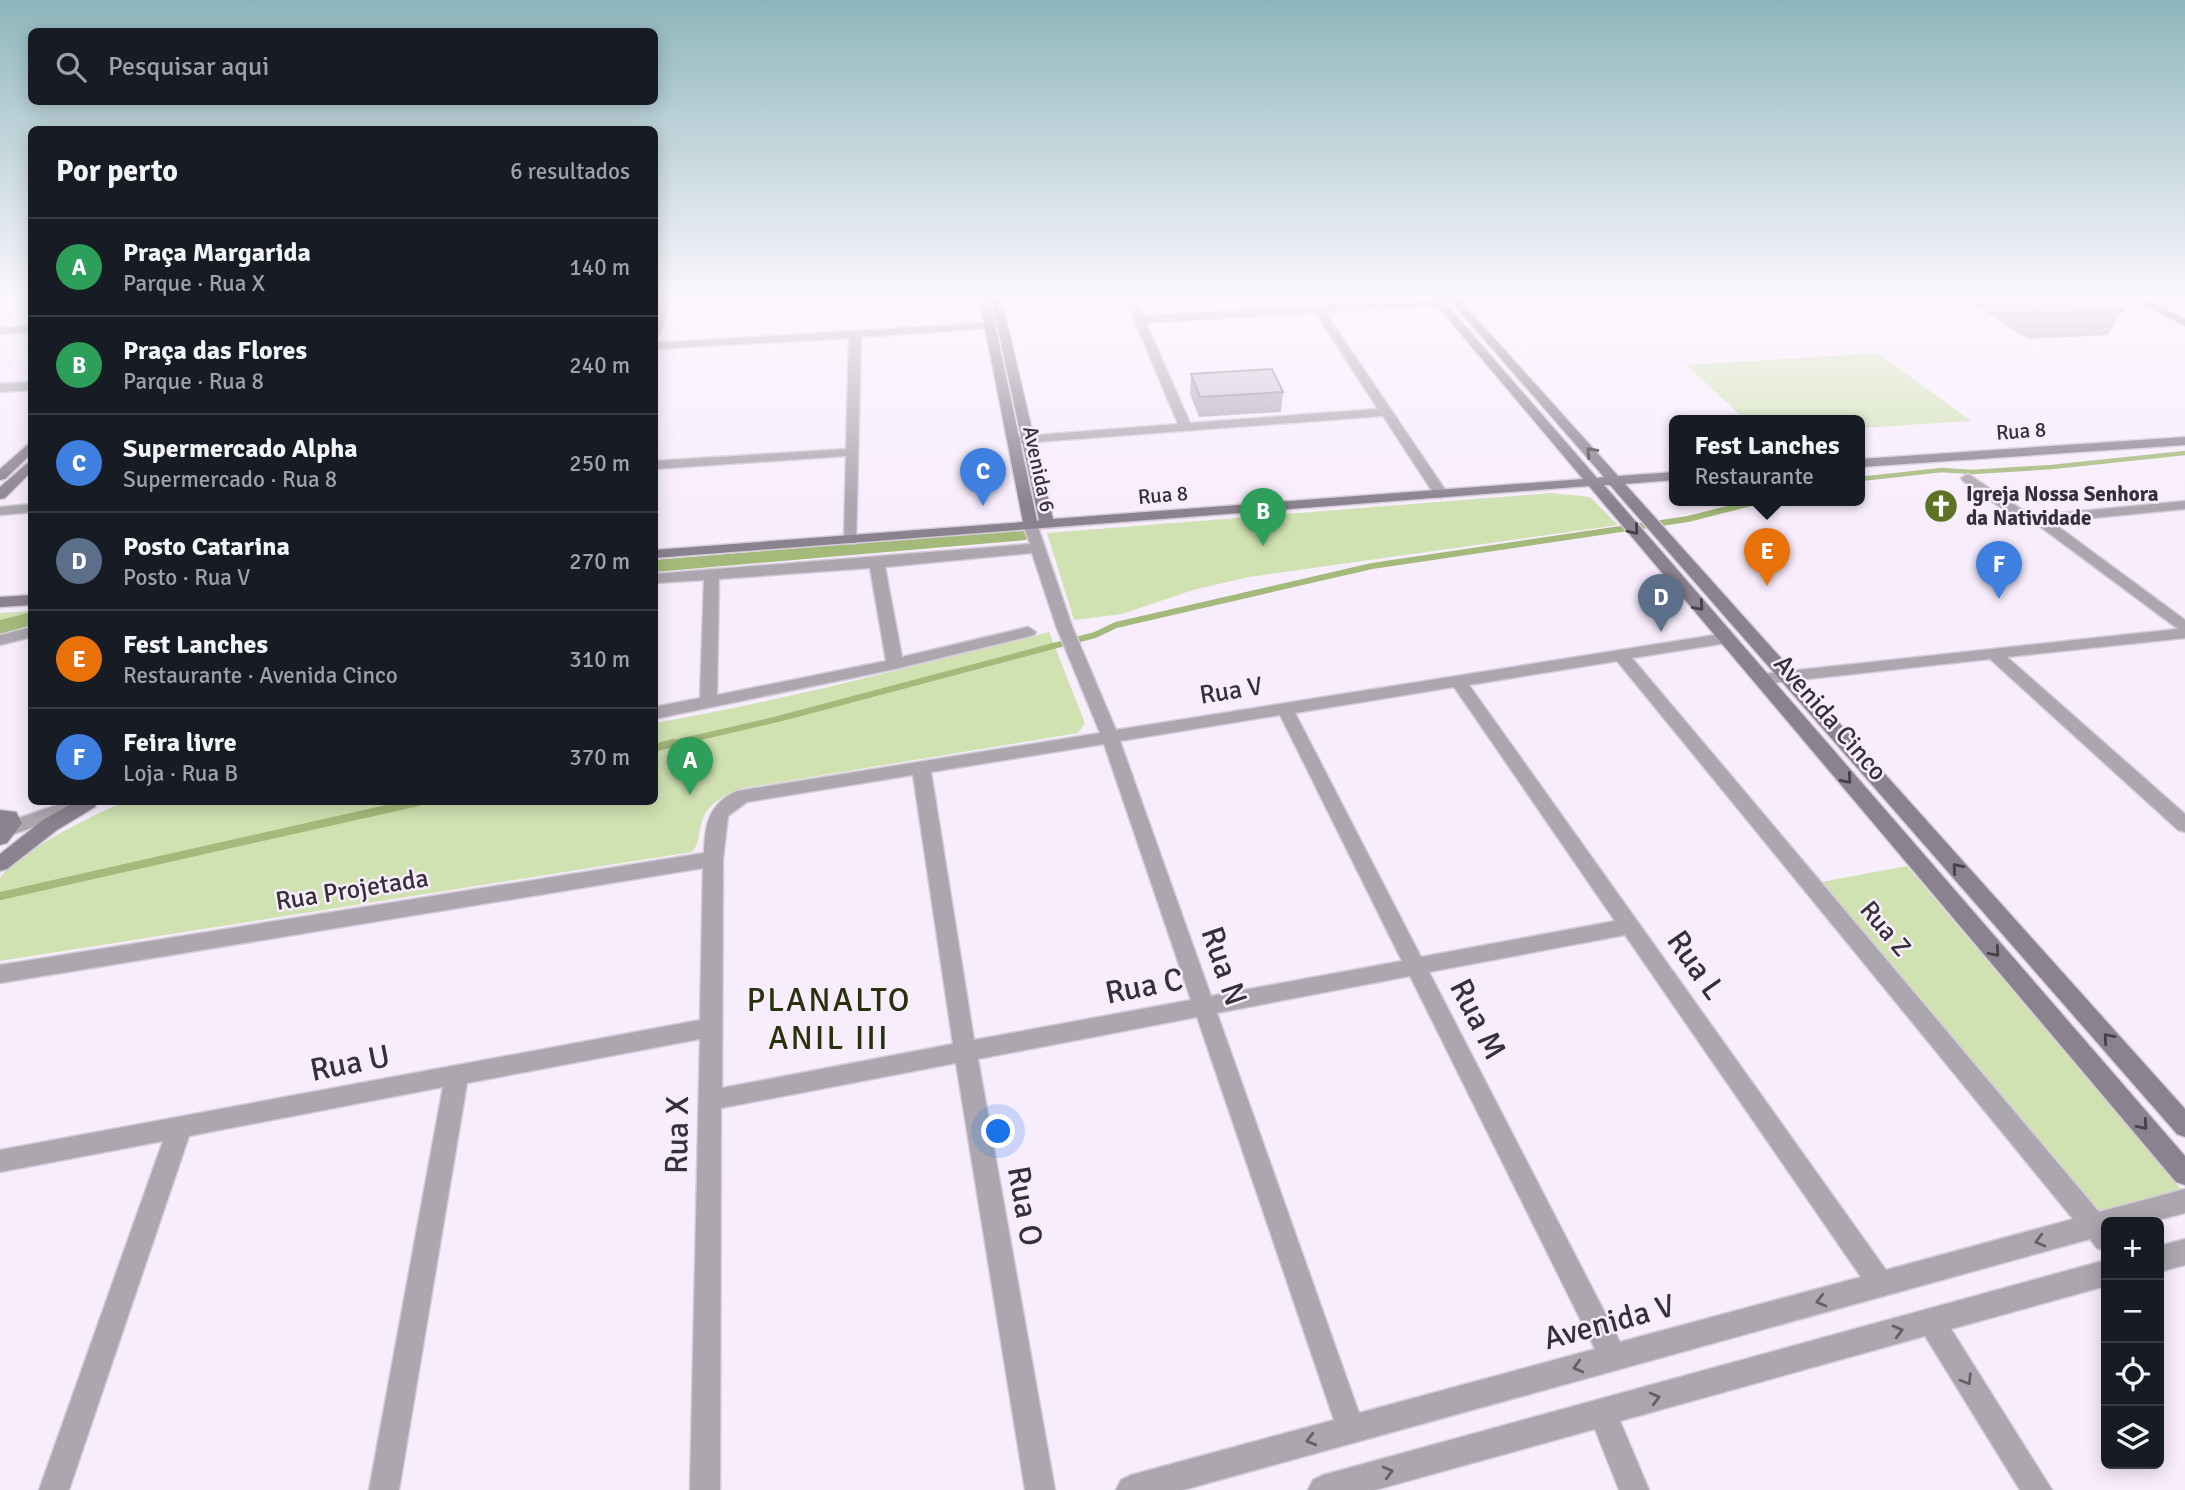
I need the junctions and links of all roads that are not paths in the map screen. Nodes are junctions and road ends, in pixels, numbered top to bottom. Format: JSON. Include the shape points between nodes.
{"nodes":[{"id":1,"x":854,"y":367,"type":"edge"},
{"id":2,"x":1002,"y":367,"type":"edge"},
{"id":3,"x":1008,"y":367,"type":"edge"},
{"id":4,"x":1159,"y":367,"type":"edge"},
{"id":5,"x":1356,"y":367,"type":"edge"},
{"id":6,"x":1495,"y":367,"type":"edge"},
{"id":7,"x":1515,"y":367,"type":"edge"},
{"id":8,"x":1525,"y":378,"type":"junction"},
{"id":9,"x":1506,"y":380,"type":"junction"},
{"id":10,"x":28,"y":386,"type":"edge"},
{"id":11,"x":0,"y":388,"type":"edge"},
{"id":12,"x":1386,"y":412,"type":"junction"},
{"id":13,"x":1185,"y":427,"type":"junction"},
{"id":14,"x":1028,"y":439,"type":"junction"},
{"id":15,"x":1013,"y":440,"type":"junction"},
{"id":16,"x":2185,"y":441,"type":"edge"},
{"id":17,"x":28,"y":449,"type":"edge"},
{"id":18,"x":853,"y":452,"type":"junction"},
{"id":19,"x":1865,"y":463,"type":"edge"},
{"id":20,"x":658,"y":465,"type":"edge"},
{"id":21,"x":28,"y":467,"type":"edge"},
{"id":22,"x":0,"y":476,"type":"edge"},
{"id":23,"x":1669,"y":476,"type":"edge"},
{"id":24,"x":1968,"y":478,"type":"dead end"},
{"id":25,"x":1615,"y":480,"type":"junction"},
{"id":26,"x":1593,"y":481,"type":"junction"},
{"id":27,"x":1441,"y":494,"type":"junction"},
{"id":28,"x":0,"y":495,"type":"edge"},
{"id":29,"x":2185,"y":505,"type":"edge"},
{"id":30,"x":28,"y":508,"type":"edge"},
{"id":31,"x":0,"y":511,"type":"edge"},
{"id":32,"x":2039,"y":519,"type":"junction"},
{"id":33,"x":1047,"y":525,"type":"junction"},
{"id":34,"x":1031,"y":527,"type":"junction"},
{"id":35,"x":851,"y":540,"type":"junction"},
{"id":36,"x":1037,"y":548,"type":"junction"},
{"id":37,"x":658,"y":554,"type":"edge"},
{"id":38,"x":877,"y":564,"type":"junction"},
{"id":39,"x":712,"y":574,"type":"junction"},
{"id":40,"x":658,"y":579,"type":"edge"},
{"id":41,"x":28,"y":600,"type":"edge"},
{"id":42,"x":0,"y":602,"type":"edge"},
{"id":43,"x":2185,"y":630,"type":"edge"},
{"id":44,"x":1028,"y":632,"type":"dead end"},
{"id":45,"x":28,"y":633,"type":"edge"},
{"id":46,"x":1727,"y":638,"type":"junction"},
{"id":47,"x":0,"y":640,"type":"edge"},
{"id":48,"x":1994,"y":654,"type":"junction"},
{"id":49,"x":1621,"y":655,"type":"junction"},
{"id":50,"x":895,"y":664,"type":"junction"},
{"id":51,"x":1789,"y":676,"type":"junction"},
{"id":52,"x":1762,"y":679,"type":"junction"},
{"id":53,"x":1458,"y":681,"type":"junction"},
{"id":54,"x":708,"y":703,"type":"junction"},
{"id":55,"x":1285,"y":709,"type":"junction"},
{"id":56,"x":658,"y":712,"type":"edge"},
{"id":57,"x":1110,"y":737,"type":"junction"},
{"id":58,"x":921,"y":767,"type":"junction"},
{"id":59,"x":743,"y":796,"type":"joint"},
{"id":60,"x":66,"y":805,"type":"edge"},
{"id":61,"x":76,"y":805,"type":"edge"},
{"id":62,"x":81,"y":805,"type":"edge"},
{"id":63,"x":2185,"y":825,"type":"edge"},
{"id":64,"x":4,"y":826,"type":"edge"},
{"id":65,"x":0,"y":855,"type":"edge"},
{"id":66,"x":713,"y":859,"type":"junction"},
{"id":67,"x":0,"y":864,"type":"edge"},
{"id":68,"x":1630,"y":926,"type":"junction"},
{"id":69,"x":1417,"y":966,"type":"junction"},
{"id":70,"x":0,"y":974,"type":"edge"},
{"id":71,"x":1205,"y":1006,"type":"junction"},
{"id":72,"x":711,"y":1027,"type":"junction"},
{"id":73,"x":965,"y":1052,"type":"junction"},
{"id":74,"x":457,"y":1075,"type":"junction"},
{"id":75,"x":710,"y":1100,"type":"junction"},
{"id":76,"x":2185,"y":1126,"type":"edge"},
{"id":77,"x":180,"y":1127,"type":"junction"},
{"id":78,"x":0,"y":1161,"type":"edge"},
{"id":79,"x":2185,"y":1174,"type":"edge"},
{"id":80,"x":2185,"y":1201,"type":"edge"},
{"id":81,"x":2135,"y":1217,"type":"edge"},
{"id":82,"x":2101,"y":1223,"type":"edge"},
{"id":83,"x":2101,"y":1228,"type":"edge"},
{"id":84,"x":2185,"y":1251,"type":"edge"},
{"id":85,"x":2164,"y":1257,"type":"edge"},
{"id":86,"x":2101,"y":1274,"type":"edge"},
{"id":87,"x":1881,"y":1284,"type":"junction"},
{"id":88,"x":1931,"y":1322,"type":"junction"},
{"id":89,"x":1614,"y":1358,"type":"junction"},
{"id":90,"x":1603,"y":1413,"type":"junction"},
{"id":91,"x":1351,"y":1429,"type":"junction"},
{"id":92,"x":54,"y":1490,"type":"edge"},
{"id":93,"x":384,"y":1490,"type":"edge"},
{"id":94,"x":705,"y":1490,"type":"edge"},
{"id":95,"x":1040,"y":1490,"type":"edge"},
{"id":96,"x":1131,"y":1490,"type":"edge"},
{"id":97,"x":1323,"y":1490,"type":"edge"},
{"id":98,"x":1634,"y":1490,"type":"edge"},
{"id":99,"x":2037,"y":1490,"type":"edge"}],
"edges":[{"from":1,"to":18,"type":"street"},
{"from":2,"to":15,"type":"street","name":"Avenida 6"},
{"from":3,"to":14,"type":"street","name":"Avenida 6"},
{"from":4,"to":13,"type":"street"},
{"from":5,"to":12,"type":"street"},
{"from":6,"to":9,"type":"street","name":"Avenida Cinco"},
{"from":7,"to":8,"type":"street","name":"Avenida Cinco"},
{"from":8,"to":9,"type":"street"},
{"from":25,"to":8,"type":"street","name":"Avenida Cinco","one_way":true},
{"from":9,"to":26,"type":"street","name":"Avenida Cinco"},
{"from":10,"to":11,"type":"street"},
{"from":12,"to":13,"type":"street"},
{"from":12,"to":27,"type":"street"},
{"from":13,"to":14,"type":"street"},
{"from":14,"to":15,"type":"street"},
{"from":14,"to":33,"type":"street","name":"Avenida 6"},
{"from":15,"to":34,"type":"street","name":"Avenida 6"},
{"from":16,"to":19,"type":"street","name":"Rua 8"},
{"from":17,"to":22,"type":"street"},
{"from":18,"to":20,"type":"street"},
{"from":18,"to":35,"type":"street"},
{"from":21,"to":28,"type":"street"},
{"from":23,"to":25,"type":"street","name":"Rua 8"},
{"from":24,"to":32,"type":"street","via":[[2016,512]]},
{"from":25,"to":26,"type":"street","name":"Rua 8"},
{"from":25,"to":51,"type":"street","name":"Avenida Cinco"},
{"from":26,"to":27,"type":"street","name":"Rua 8"},
{"from":26,"to":46,"type":"street","name":"Avenida Cinco","one_way":true},
{"from":27,"to":33,"type":"street","name":"Rua 8"},
{"from":29,"to":32,"type":"street"},
{"from":30,"to":31,"type":"street"},
{"from":32,"to":43,"type":"street"},
{"from":33,"to":34,"type":"street","name":"Rua 8"},
{"from":34,"to":35,"type":"street","name":"Rua 8"},
{"from":34,"to":36,"type":"street","name":"Rua N"},
{"from":35,"to":37,"type":"street","name":"Rua 8"},
{"from":36,"to":38,"type":"street"},
{"from":36,"to":57,"type":"street","name":"Rua N","via":[[1063,626]]},
{"from":38,"to":39,"type":"street"},
{"from":38,"to":50,"type":"street"},
{"from":39,"to":40,"type":"street"},
{"from":39,"to":54,"type":"street"},
{"from":41,"to":42,"type":"street"},
{"from":43,"to":48,"type":"street"},
{"from":44,"to":50,"type":"street"},
{"from":45,"to":47,"type":"street"},
{"from":46,"to":49,"type":"street","name":"Rua V"},
{"from":46,"to":52,"type":"street","name":"Avenida Cinco"},
{"from":48,"to":51,"type":"street"},
{"from":48,"to":63,"type":"street"},
{"from":49,"to":53,"type":"street","name":"Rua V"},
{"from":49,"to":82,"type":"street","name":"Rua Z"},
{"from":50,"to":54,"type":"street"},
{"from":51,"to":52,"type":"street"},
{"from":76,"to":51,"type":"street","name":"Avenida Cinco","one_way":true},
{"from":52,"to":79,"type":"street","name":"Avenida Cinco","one_way":true},
{"from":53,"to":55,"type":"street","name":"Rua V"},
{"from":53,"to":68,"type":"street","name":"Rua L"},
{"from":54,"to":56,"type":"street"},
{"from":55,"to":57,"type":"street","name":"Rua V"},
{"from":55,"to":69,"type":"street","name":"Rua M"},
{"from":57,"to":58,"type":"street","name":"Rua V"},
{"from":57,"to":71,"type":"street","name":"Rua N"},
{"from":58,"to":59,"type":"street","name":"Rua V"},
{"from":58,"to":73,"type":"street","name":"Rua O"},
{"from":59,"to":66,"type":"street","name":"Rua X","via":[[724,805],[716,817]]},
{"from":60,"to":64,"type":"street"},
{"from":61,"to":64,"type":"street"},
{"from":62,"to":67,"type":"street"},
{"from":64,"to":65,"type":"street"},
{"from":66,"to":70,"type":"street","name":"Rua Projetada"},
{"from":66,"to":72,"type":"street","name":"Rua X"},
{"from":68,"to":69,"type":"street","name":"Rua C"},
{"from":68,"to":87,"type":"street","name":"Rua L"},
{"from":69,"to":71,"type":"street","name":"Rua C"},
{"from":69,"to":89,"type":"street","name":"Rua M"},
{"from":71,"to":73,"type":"street","name":"Rua C"},
{"from":71,"to":91,"type":"street","name":"Rua N"},
{"from":72,"to":74,"type":"street","name":"Rua U"},
{"from":72,"to":75,"type":"street","name":"Rua X"},
{"from":73,"to":75,"type":"street","name":"Rua C"},
{"from":73,"to":95,"type":"street","name":"Rua O"},
{"from":74,"to":77,"type":"street","name":"Rua U"},
{"from":74,"to":93,"type":"street"},
{"from":75,"to":94,"type":"street","name":"Rua X"},
{"from":77,"to":78,"type":"street","name":"Rua U"},
{"from":77,"to":92,"type":"street"},
{"from":80,"to":81,"type":"street","name":"Avenida V"},
{"from":83,"to":87,"type":"street","name":"Avenida V","one_way":true},
{"from":84,"to":85,"type":"street"},
{"from":86,"to":88,"type":"street"},
{"from":87,"to":89,"type":"street","name":"Avenida V","one_way":true},
{"from":90,"to":88,"type":"street","one_way":true},
{"from":88,"to":99,"type":"street","one_way":true},
{"from":89,"to":91,"type":"street","name":"Avenida V","one_way":true},
{"from":97,"to":90,"type":"street","one_way":true},
{"from":90,"to":98,"type":"street"},
{"from":91,"to":96,"type":"street","name":"Avenida V","one_way":true}]}
